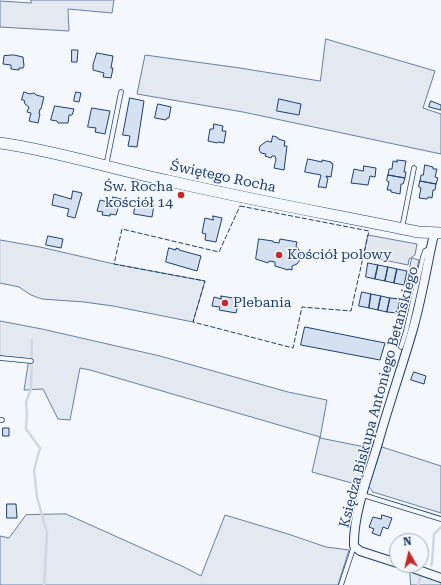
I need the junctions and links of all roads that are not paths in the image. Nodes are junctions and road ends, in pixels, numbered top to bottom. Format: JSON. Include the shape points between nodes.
{"nodes":[{"id":1,"x":121,"y":92,"type":"dead end"},
{"id":2,"x":0,"y":143,"type":"edge"},
{"id":3,"x":106,"y":166,"type":"junction"},
{"id":4,"x":414,"y":168,"type":"dead end"},
{"id":5,"x":402,"y":229,"type":"junction"},
{"id":6,"x":437,"y":233,"type":"edge"},
{"id":7,"x":431,"y":248,"type":"junction"},
{"id":8,"x":401,"y":347,"type":"dead end"},
{"id":9,"x":0,"y":358,"type":"edge"},
{"id":10,"x":30,"y":361,"type":"dead end"},
{"id":11,"x":363,"y":495,"type":"junction"},
{"id":12,"x":441,"y":519,"type":"edge"},
{"id":13,"x":354,"y":546,"type":"junction"},
{"id":14,"x":389,"y":560,"type":"edge"},
{"id":15,"x":427,"y":573,"type":"edge"},
{"id":16,"x":441,"y":578,"type":"edge"},
{"id":17,"x":341,"y":585,"type":"edge"}],
"edges":[{"from":1,"to":3,"type":"lane"},
{"from":2,"to":3,"type":"street","name":"Świętego Rocha"},
{"from":3,"to":5,"type":"street","name":"Świętego Rocha","via":[[221,193]]},
{"from":4,"to":5,"type":"lane"},
{"from":5,"to":6,"type":"street","name":"Świętego Rocha"},
{"from":6,"to":7,"type":"street","name":"Księdza Biskupa Antoniego Betańskiego"},
{"from":7,"to":8,"type":"lane","via":[[427,248],[423,257]]},
{"from":7,"to":11,"type":"street","name":"Księdza Biskupa Antoniego Betańskiego","via":[[413,328]]},
{"from":9,"to":10,"type":"lane"},
{"from":11,"to":12,"type":"lane"},
{"from":11,"to":13,"type":"street","name":"Księdza Biskupa Antoniego Betańskiego"},
{"from":13,"to":14,"type":"street","name":"Księdza Biskupa Antoniego Betańskiego","via":[[360,551]]},
{"from":13,"to":17,"type":"lane"},
{"from":15,"to":16,"type":"street"}]}
